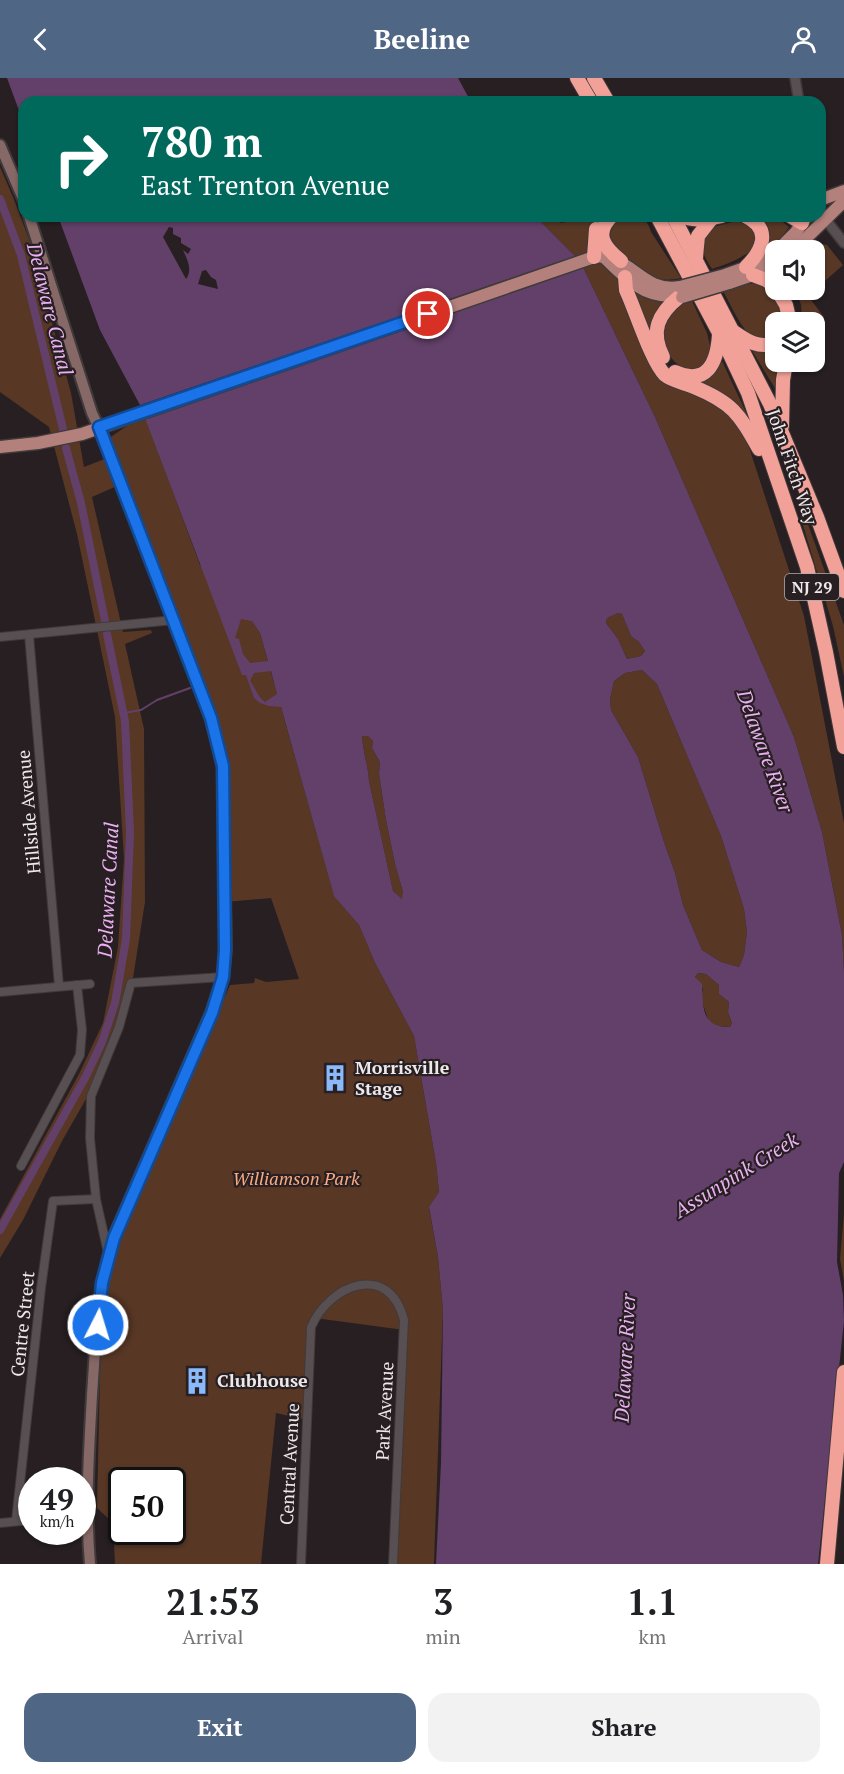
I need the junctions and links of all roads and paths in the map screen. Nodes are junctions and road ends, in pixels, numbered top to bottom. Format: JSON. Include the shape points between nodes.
{"nodes":[{"id":1,"x":577,"y":78,"type":"edge"},
{"id":2,"x":594,"y":78,"type":"edge"},
{"id":3,"x":795,"y":78,"type":"edge"},
{"id":4,"x":588,"y":96,"type":"edge"},
{"id":5,"x":604,"y":96,"type":"edge"},
{"id":6,"x":798,"y":96,"type":"edge"},
{"id":7,"x":0,"y":145,"type":"edge"},
{"id":8,"x":18,"y":187,"type":"edge"},
{"id":9,"x":844,"y":191,"type":"edge"},
{"id":10,"x":826,"y":198,"type":"edge"},
{"id":11,"x":844,"y":201,"type":"edge"},
{"id":12,"x":826,"y":220,"type":"joint"},
{"id":13,"x":31,"y":222,"type":"edge"},
{"id":14,"x":598,"y":222,"type":"edge"},
{"id":15,"x":607,"y":222,"type":"edge"},
{"id":16,"x":660,"y":222,"type":"edge"},
{"id":17,"x":676,"y":222,"type":"edge"},
{"id":18,"x":712,"y":222,"type":"edge"},
{"id":19,"x":753,"y":222,"type":"edge"},
{"id":20,"x":799,"y":222,"type":"edge"},
{"id":21,"x":824,"y":222,"type":"edge"},
{"id":22,"x":788,"y":240,"type":"edge"},
{"id":23,"x":805,"y":240,"type":"edge"},
{"id":24,"x":844,"y":243,"type":"edge"},
{"id":25,"x":594,"y":257,"type":"junction"},
{"id":26,"x":696,"y":259,"type":"junction"},
{"id":27,"x":765,"y":259,"type":"edge"},
{"id":28,"x":621,"y":261,"type":"junction"},
{"id":29,"x":765,"y":267,"type":"edge"},
{"id":30,"x":750,"y":271,"type":"junction"},
{"id":31,"x":625,"y":277,"type":"junction"},
{"id":32,"x":765,"y":278,"type":"edge"},
{"id":33,"x":680,"y":294,"type":"junction"},
{"id":34,"x":733,"y":332,"type":"junction"},
{"id":35,"x":719,"y":335,"type":"junction"},
{"id":36,"x":765,"y":345,"type":"edge"},
{"id":37,"x":784,"y":372,"type":"edge"},
{"id":38,"x":99,"y":427,"type":"junction"},
{"id":39,"x":782,"y":431,"type":"junction"},
{"id":40,"x":0,"y":447,"type":"edge"},
{"id":41,"x":775,"y":477,"type":"junction"},
{"id":42,"x":844,"y":591,"type":"edge"},
{"id":43,"x":174,"y":620,"type":"junction"},
{"id":44,"x":29,"y":635,"type":"junction"},
{"id":45,"x":0,"y":637,"type":"edge"},
{"id":46,"x":844,"y":747,"type":"edge"},
{"id":47,"x":223,"y":977,"type":"junction"},
{"id":48,"x":90,"y":984,"type":"dead end"},
{"id":49,"x":77,"y":985,"type":"junction"},
{"id":50,"x":59,"y":986,"type":"junction"},
{"id":51,"x":0,"y":992,"type":"edge"},
{"id":52,"x":21,"y":1166,"type":"dead end"},
{"id":53,"x":96,"y":1199,"type":"junction"},
{"id":54,"x":109,"y":1254,"type":"junction"},
{"id":55,"x":361,"y":1284,"type":"joint"},
{"id":56,"x":844,"y":1372,"type":"edge"},
{"id":57,"x":88,"y":1467,"type":"edge"},
{"id":58,"x":16,"y":1521,"type":"joint"},
{"id":59,"x":0,"y":1522,"type":"edge"},
{"id":60,"x":88,"y":1545,"type":"edge"},
{"id":61,"x":90,"y":1564,"type":"edge"},
{"id":62,"x":301,"y":1564,"type":"edge"},
{"id":63,"x":393,"y":1564,"type":"edge"},
{"id":64,"x":827,"y":1564,"type":"edge"}],
"edges":[{"from":1,"to":4,"type":"highway"},
{"from":2,"to":5,"type":"highway"},
{"from":3,"to":6,"type":"street"},
{"from":7,"to":8,"type":"main road"},
{"from":9,"to":10,"type":"main road"},
{"from":11,"to":12,"type":"main road"},
{"from":12,"to":24,"type":"street"},
{"from":13,"to":38,"type":"main road"},
{"from":14,"to":25,"type":"highway"},
{"from":15,"to":28,"type":"highway","via":[[603,240]]},
{"from":16,"to":35,"type":"highway","name":"John Fitch Way","number":"NJ 29"},
{"from":17,"to":26,"type":"highway","name":"John Fitch Way","number":"NJ 29"},
{"from":18,"to":26,"type":"highway","via":[[698,236]]},
{"from":19,"to":30,"type":"highway","via":[[762,238]]},
{"from":20,"to":22,"type":"main road"},
{"from":21,"to":23,"type":"main road"},
{"from":25,"to":28,"type":"main road","via":[[606,255]]},
{"from":25,"to":31,"type":"main road"},
{"from":25,"to":38,"type":"main road"},
{"from":26,"to":34,"type":"highway","name":"John Fitch Way","number":"NJ 29"},
{"from":27,"to":30,"type":"main road"},
{"from":28,"to":33,"type":"main road","via":[[652,285]]},
{"from":29,"to":30,"type":"main road"},
{"from":30,"to":32,"type":"highway"},
{"from":30,"to":33,"type":"main road","bridge":true},
{"from":31,"to":33,"type":"main road","via":[[650,294]]},
{"from":31,"to":41,"type":"highway","via":[[626,290],[659,369],[670,379],[715,395],[730,405]]},
{"from":33,"to":35,"type":"highway","via":[[658,323],[659,346],[669,367],[686,376],[703,373],[716,358]]},
{"from":34,"to":36,"type":"highway"},
{"from":34,"to":39,"type":"highway","name":"John Fitch Way","number":"NJ 29"},
{"from":35,"to":41,"type":"highway","name":"John Fitch Way","number":"NJ 29","via":[[748,393]]},
{"from":37,"to":39,"type":"highway"},
{"from":38,"to":40,"type":"main road","via":[[48,442]]},
{"from":38,"to":43,"type":"main road"},
{"from":39,"to":42,"type":"highway","name":"John Fitch Way","number":"NJ 29"},
{"from":41,"to":46,"type":"highway","name":"John Fitch Way","number":"NJ 29","via":[[807,567]]},
{"from":43,"to":44,"type":"street"},
{"from":43,"to":47,"type":"main road","via":[[215,729],[223,766]]},
{"from":44,"to":45,"type":"street"},
{"from":44,"to":50,"type":"street","name":"Hillside Avenue"},
{"from":47,"to":53,"type":"street","via":[[131,983],[92,1096],[90,1138]]},
{"from":47,"to":54,"type":"main road","via":[[212,1013]]},
{"from":48,"to":49,"type":"street"},
{"from":49,"to":50,"type":"street"},
{"from":49,"to":52,"type":"street","via":[[82,1030],[80,1054]]},
{"from":50,"to":51,"type":"street"},
{"from":53,"to":54,"type":"street"},
{"from":53,"to":58,"type":"street","name":"Centre Street","via":[[53,1201]]},
{"from":54,"to":57,"type":"main road","via":[[99,1302]]},
{"from":55,"to":62,"type":"street","name":"Central Avenue","via":[[335,1295],[311,1327]]},
{"from":55,"to":63,"type":"street","name":"Park Avenue","via":[[379,1287],[393,1297],[404,1320]]},
{"from":56,"to":64,"type":"highway"},
{"from":58,"to":59,"type":"street"},
{"from":60,"to":61,"type":"main road"}]}
